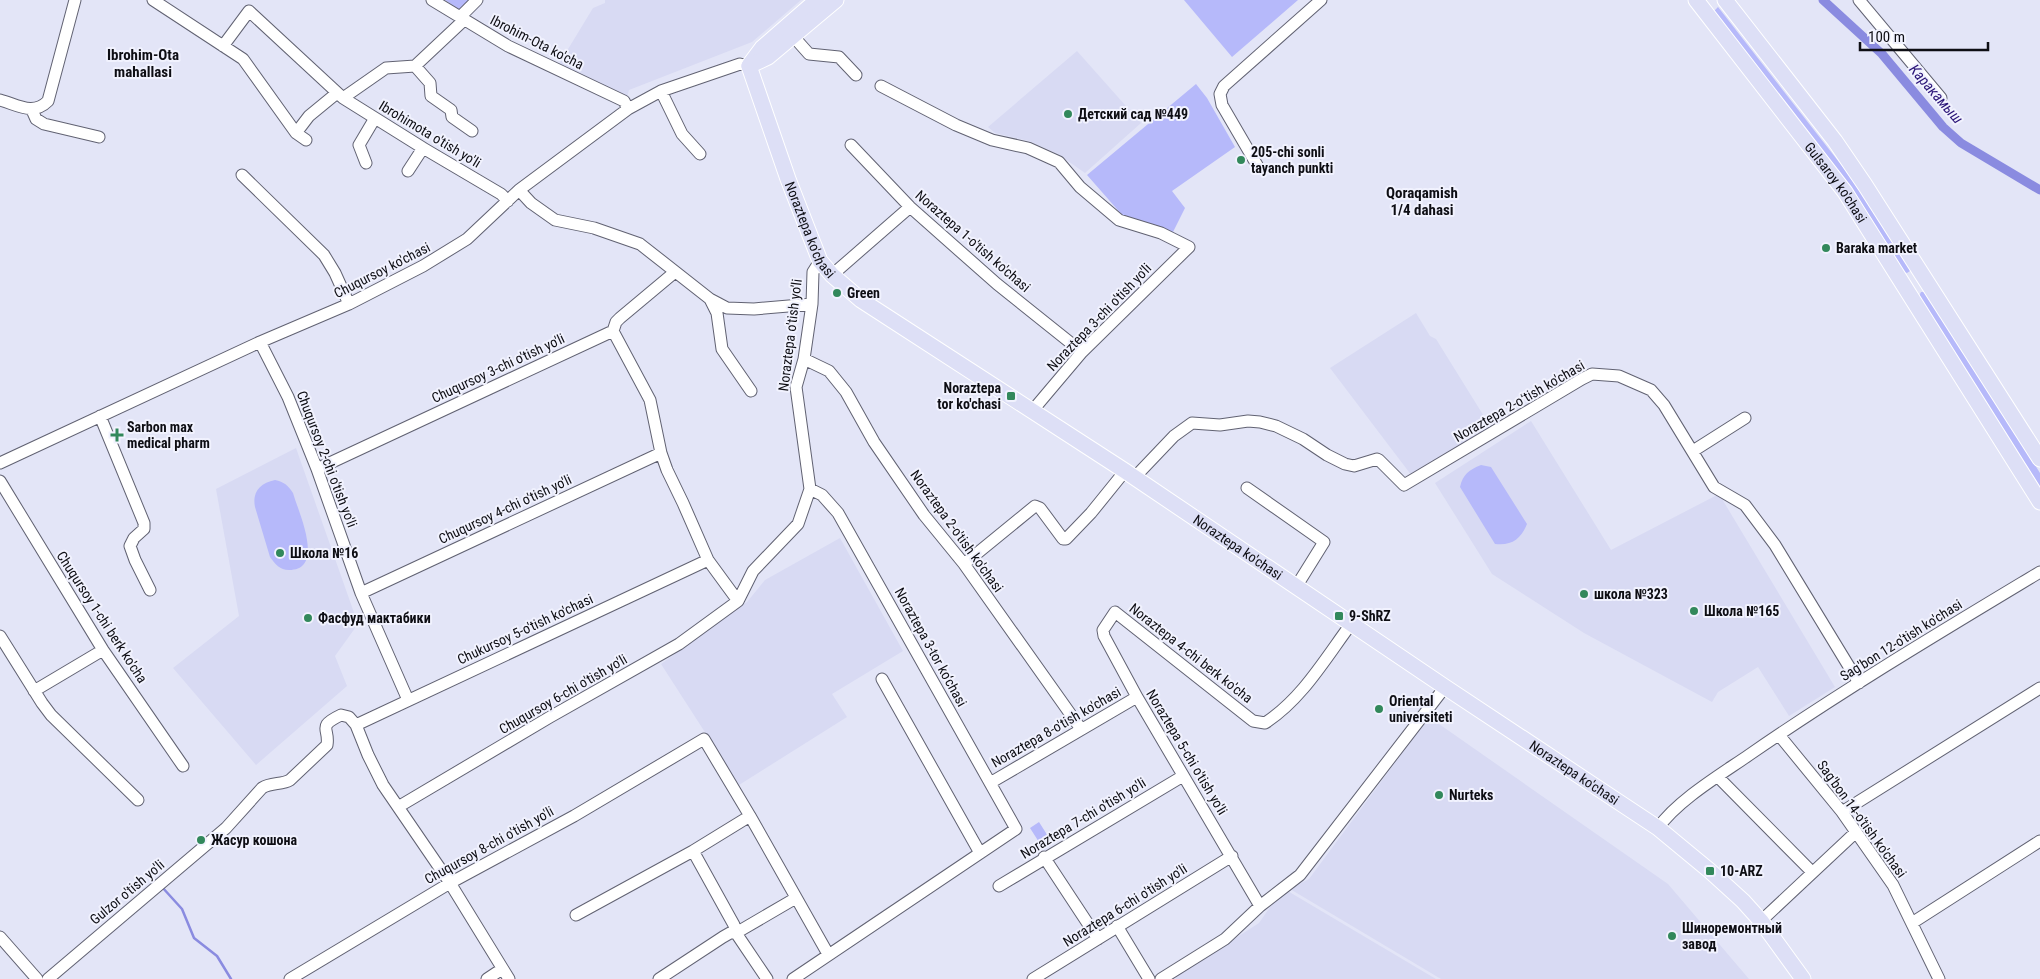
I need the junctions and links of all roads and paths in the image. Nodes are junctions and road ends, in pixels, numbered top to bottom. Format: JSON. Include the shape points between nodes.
{"nodes":[{"id":1,"x":75,"y":0,"type":"edge"},
{"id":2,"x":152,"y":0,"type":"edge"},
{"id":3,"x":432,"y":0,"type":"edge"},
{"id":4,"x":477,"y":0,"type":"edge"},
{"id":5,"x":817,"y":0,"type":"edge"},
{"id":6,"x":836,"y":0,"type":"edge"},
{"id":7,"x":1321,"y":0,"type":"edge"},
{"id":8,"x":1725,"y":0,"type":"edge"},
{"id":9,"x":1860,"y":0,"type":"edge"},
{"id":10,"x":1701,"y":2,"type":"edge"},
{"id":11,"x":462,"y":19,"type":"junction"},
{"id":12,"x":794,"y":36,"type":"junction"},
{"id":13,"x":223,"y":46,"type":"junction"},
{"id":14,"x":415,"y":66,"type":"junction"},
{"id":15,"x":749,"y":66,"type":"junction"},
{"id":16,"x":856,"y":75,"type":"dead end"},
{"id":17,"x":882,"y":86,"type":"dead end"},
{"id":18,"x":661,"y":91,"type":"junction"},
{"id":19,"x":340,"y":95,"type":"junction"},
{"id":20,"x":1941,"y":98,"type":"dead end"},
{"id":21,"x":0,"y":100,"type":"edge"},
{"id":22,"x":628,"y":109,"type":"junction"},
{"id":23,"x":32,"y":110,"type":"junction"},
{"id":24,"x":375,"y":118,"type":"junction"},
{"id":25,"x":472,"y":131,"type":"dead end"},
{"id":26,"x":296,"y":133,"type":"junction"},
{"id":27,"x":98,"y":138,"type":"dead end"},
{"id":28,"x":306,"y":140,"type":"dead end"},
{"id":29,"x":851,"y":145,"type":"dead end"},
{"id":30,"x":423,"y":148,"type":"junction"},
{"id":31,"x":700,"y":154,"type":"dead end"},
{"id":32,"x":366,"y":163,"type":"dead end"},
{"id":33,"x":1257,"y":165,"type":"dead end"},
{"id":34,"x":408,"y":171,"type":"dead end"},
{"id":35,"x":242,"y":175,"type":"dead end"},
{"id":36,"x":519,"y":190,"type":"junction"},
{"id":37,"x":508,"y":201,"type":"junction"},
{"id":38,"x":910,"y":207,"type":"junction"},
{"id":39,"x":820,"y":261,"type":"junction"},
{"id":40,"x":675,"y":272,"type":"junction"},
{"id":41,"x":832,"y":275,"type":"junction"},
{"id":42,"x":1924,"y":276,"type":"junction"},
{"id":43,"x":1906,"y":287,"type":"junction"},
{"id":44,"x":710,"y":299,"type":"junction"},
{"id":45,"x":349,"y":304,"type":"junction"},
{"id":46,"x":812,"y":304,"type":"junction"},
{"id":47,"x":613,"y":331,"type":"junction"},
{"id":48,"x":260,"y":342,"type":"junction"},
{"id":49,"x":1082,"y":352,"type":"junction"},
{"id":50,"x":804,"y":359,"type":"junction"},
{"id":51,"x":751,"y":391,"type":"dead end"},
{"id":52,"x":1033,"y":410,"type":"junction"},
{"id":53,"x":100,"y":416,"type":"junction"},
{"id":54,"x":1745,"y":418,"type":"dead end"},
{"id":55,"x":1693,"y":451,"type":"junction"},
{"id":56,"x":661,"y":453,"type":"junction"},
{"id":57,"x":2040,"y":459,"type":"edge"},
{"id":58,"x":0,"y":463,"type":"edge"},
{"id":59,"x":317,"y":469,"type":"junction"},
{"id":60,"x":1130,"y":474,"type":"junction"},
{"id":61,"x":0,"y":481,"type":"edge"},
{"id":62,"x":1247,"y":488,"type":"dead end"},
{"id":63,"x":810,"y":489,"type":"junction"},
{"id":64,"x":2040,"y":502,"type":"edge"},
{"id":65,"x":708,"y":560,"type":"junction"},
{"id":66,"x":964,"y":564,"type":"junction"},
{"id":67,"x":2040,"y":572,"type":"edge"},
{"id":68,"x":1296,"y":587,"type":"junction"},
{"id":69,"x":150,"y":590,"type":"dead end"},
{"id":70,"x":362,"y":593,"type":"junction"},
{"id":71,"x":738,"y":601,"type":"junction"},
{"id":72,"x":1115,"y":612,"type":"joint"},
{"id":73,"x":1350,"y":624,"type":"junction"},
{"id":74,"x":0,"y":636,"type":"edge"},
{"id":75,"x":103,"y":650,"type":"junction"},
{"id":76,"x":882,"y":679,"type":"dead end"},
{"id":77,"x":1859,"y":683,"type":"junction"},
{"id":78,"x":1445,"y":688,"type":"junction"},
{"id":79,"x":2040,"y":688,"type":"edge"},
{"id":80,"x":34,"y":691,"type":"junction"},
{"id":81,"x":1137,"y":697,"type":"junction"},
{"id":82,"x":408,"y":700,"type":"junction"},
{"id":83,"x":356,"y":725,"type":"junction"},
{"id":84,"x":1082,"y":729,"type":"junction"},
{"id":85,"x":1779,"y":735,"type":"junction"},
{"id":86,"x":183,"y":766,"type":"dead end"},
{"id":87,"x":1183,"y":776,"type":"junction"},
{"id":88,"x":1718,"y":777,"type":"junction"},
{"id":89,"x":990,"y":783,"type":"junction"},
{"id":90,"x":138,"y":800,"type":"dead end"},
{"id":91,"x":398,"y":807,"type":"junction"},
{"id":92,"x":1842,"y":812,"type":"junction"},
{"id":93,"x":750,"y":816,"type":"junction"},
{"id":94,"x":1658,"y":828,"type":"junction"},
{"id":95,"x":1856,"y":832,"type":"junction"},
{"id":96,"x":2040,"y":841,"type":"edge"},
{"id":97,"x":692,"y":851,"type":"junction"},
{"id":98,"x":980,"y":853,"type":"junction"},
{"id":99,"x":1232,"y":856,"type":"junction"},
{"id":100,"x":1044,"y":857,"type":"junction"},
{"id":101,"x":1812,"y":872,"type":"junction"},
{"id":102,"x":450,"y":883,"type":"junction"},
{"id":103,"x":999,"y":886,"type":"dead end"},
{"id":104,"x":796,"y":898,"type":"junction"},
{"id":105,"x":1260,"y":906,"type":"junction"},
{"id":106,"x":576,"y":915,"type":"dead end"},
{"id":107,"x":1761,"y":921,"type":"junction"},
{"id":108,"x":1912,"y":923,"type":"junction"},
{"id":109,"x":1117,"y":926,"type":"junction"},
{"id":110,"x":736,"y":933,"type":"junction"},
{"id":111,"x":0,"y":936,"type":"edge"},
{"id":112,"x":1098,"y":939,"type":"junction"},
{"id":113,"x":828,"y":954,"type":"junction"},
{"id":114,"x":506,"y":974,"type":"edge"},
{"id":115,"x":37,"y":979,"type":"edge"},
{"id":116,"x":48,"y":979,"type":"edge"},
{"id":117,"x":290,"y":979,"type":"edge"},
{"id":118,"x":486,"y":979,"type":"edge"},
{"id":119,"x":660,"y":979,"type":"edge"},
{"id":120,"x":767,"y":979,"type":"edge"},
{"id":121,"x":793,"y":979,"type":"edge"},
{"id":122,"x":1034,"y":979,"type":"edge"},
{"id":123,"x":1149,"y":979,"type":"edge"},
{"id":124,"x":1161,"y":979,"type":"edge"},
{"id":125,"x":1803,"y":979,"type":"edge"},
{"id":126,"x":1939,"y":979,"type":"edge"}],
"edges":[{"from":1,"to":23,"type":"street","via":[[50,99],[41,108]]},
{"from":2,"to":13,"type":"street"},
{"from":3,"to":11,"type":"street","name":"Ibrohim-Ota ko'cha"},
{"from":4,"to":11,"type":"street"},
{"from":5,"to":15,"type":"main road","via":[[762,48]]},
{"from":6,"to":12,"type":"main road"},
{"from":7,"to":33,"type":"street","via":[[1221,91],[1223,108]]},
{"from":8,"to":42,"type":"main road","name":"Gulsaroy ko'chasi","via":[[1835,141]]},
{"from":9,"to":20,"type":"street"},
{"from":10,"to":43,"type":"main road","name":"Gulsaroy ko'chasi","via":[[1836,179]]},
{"from":11,"to":14,"type":"street"},
{"from":11,"to":22,"type":"street","name":"Ibrohim-Ota ko'cha","via":[[508,46],[624,101]]},
{"from":12,"to":15,"type":"main road","via":[[768,57]]},
{"from":12,"to":16,"type":"street","via":[[809,54],[839,57]]},
{"from":13,"to":19,"type":"street","name":"Ibrohimota o'tish yo'li","via":[[249,11]]},
{"from":13,"to":26,"type":"street","via":[[252,68]]},
{"from":14,"to":19,"type":"street","via":[[386,68]]},
{"from":14,"to":25,"type":"street","via":[[430,83],[431,96]]},
{"from":15,"to":18,"type":"street","name":"Chuqursoy ko'chasi","via":[[740,64]]},
{"from":15,"to":39,"type":"main road","name":"Noraztepa ko'chasi"},
{"from":17,"to":49,"type":"street","name":"Noraztepa 3-chi o'tish yo'li","via":[[956,125],[992,140],[1028,148],[1059,162],[1080,187],[1119,220],[1161,233],[1189,247]]},
{"from":18,"to":22,"type":"street","name":"Chuqursoy ko'chasi"},
{"from":18,"to":31,"type":"street","via":[[682,134]]},
{"from":19,"to":24,"type":"street","name":"Ibrohimota o'tish yo'li"},
{"from":19,"to":26,"type":"street","via":[[309,116]]},
{"from":21,"to":23,"type":"street"},
{"from":22,"to":36,"type":"street","name":"Chuqursoy ko'chasi"},
{"from":23,"to":27,"type":"street","via":[[41,123]]},
{"from":24,"to":30,"type":"street","name":"Ibrohimota o'tish yo'li"},
{"from":24,"to":32,"type":"street","via":[[359,145]]},
{"from":26,"to":28,"type":"street"},
{"from":29,"to":38,"type":"street","name":"Noraztepa 1-o'tish ko'chasi"},
{"from":30,"to":34,"type":"street"},
{"from":30,"to":37,"type":"street","name":"Ibrohimota o'tish yo'li"},
{"from":35,"to":45,"type":"street","via":[[324,255]]},
{"from":36,"to":37,"type":"street","name":"Chuqursoy ko'chasi"},
{"from":36,"to":40,"type":"street","via":[[555,220],[594,228],[640,244]]},
{"from":37,"to":45,"type":"street","name":"Chuqursoy ko'chasi","via":[[473,234],[449,251]]},
{"from":38,"to":41,"type":"street"},
{"from":38,"to":49,"type":"street","name":"Noraztepa 1-o'tish ko'chasi","via":[[997,284]]},
{"from":39,"to":41,"type":"main road","name":"Noraztepa ko'chasi"},
{"from":39,"to":46,"type":"street","name":"Noraztepa o'tish yo'li","via":[[813,272]]},
{"from":40,"to":44,"type":"street"},
{"from":40,"to":47,"type":"street","name":"Chuqursoy 3-chi o'tish yo'li","via":[[620,318]]},
{"from":41,"to":52,"type":"main road","name":"Noraztepa ko'chasi","via":[[861,300]]},
{"from":42,"to":43,"type":"main road"},
{"from":42,"to":57,"type":"main road","name":"Gulsaroy ko'chasi"},
{"from":43,"to":64,"type":"main road","name":"Gulsaroy ko'chasi"},
{"from":44,"to":46,"type":"street","via":[[727,308]]},
{"from":44,"to":51,"type":"street","via":[[717,313],[722,349]]},
{"from":45,"to":48,"type":"street","name":"Chuqursoy ko'chasi"},
{"from":46,"to":50,"type":"street","name":"Noraztepa o'tish yo'li"},
{"from":47,"to":56,"type":"street","via":[[650,400]]},
{"from":47,"to":59,"type":"street","name":"Chuqursoy 3-chi o'tish yo'li"},
{"from":48,"to":53,"type":"street","name":"Chuqursoy ko'chasi"},
{"from":48,"to":59,"type":"street","name":"Chuqursoy 2-chi o'tish yo'li","via":[[288,397]]},
{"from":49,"to":52,"type":"street","name":"Noraztepa 3-chi o'tish yo'li"},
{"from":50,"to":63,"type":"street","name":"Noraztepa o'tish yo'li","via":[[796,387]]},
{"from":50,"to":66,"type":"street","name":"Noraztepa 2-o'tish ko'chasi","via":[[829,371],[846,392],[882,454],[924,515]]},
{"from":52,"to":60,"type":"main road","name":"Noraztepa ko'chasi"},
{"from":53,"to":58,"type":"street","name":"Chuqursoy ko'chasi"},
{"from":53,"to":69,"type":"street","via":[[144,523],[144,529],[130,546]]},
{"from":54,"to":55,"type":"street"},
{"from":55,"to":60,"type":"street","name":"Noraztepa 2-oʻtish ko'chasi","via":[[1651,390],[1619,376],[1592,374],[1404,485],[1377,459],[1354,466],[1345,464],[1303,438],[1276,426],[1248,421],[1220,426],[1192,423]]},
{"from":55,"to":77,"type":"street","name":"Noraztepa 2-oʻtish ko'chasi","via":[[1714,487],[1745,505],[1775,545]]},
{"from":56,"to":65,"type":"street"},
{"from":56,"to":70,"type":"street","name":"Chuqursoy 4-chi o'tish yo'li"},
{"from":59,"to":70,"type":"street","name":"Chuqursoy 2-chi o'tish yo'li"},
{"from":60,"to":66,"type":"street","via":[[1066,539],[1062,539],[1040,508],[1035,506]]},
{"from":60,"to":68,"type":"main road","name":"Noraztepa ko'chasi"},
{"from":61,"to":75,"type":"street","name":"Chuqursoy 1-chi berk ko'cha"},
{"from":62,"to":68,"type":"street","via":[[1324,542]]},
{"from":63,"to":71,"type":"street","name":"Noraztepa o'tish yo'li","via":[[798,524],[753,571]]},
{"from":63,"to":89,"type":"street","name":"Noraztepa 3-tor ko‘chasi","via":[[822,495],[838,513]]},
{"from":65,"to":71,"type":"street"},
{"from":65,"to":82,"type":"street","name":"Chukursoy 5-o'tish ko'chasi"},
{"from":66,"to":84,"type":"street","name":"Noraztepa 2-o'tish ko'chasi"},
{"from":67,"to":77,"type":"street","name":"Sag'bon 12-o'tish ko'chasi"},
{"from":68,"to":73,"type":"main road","name":"Noraztepa ko'chasi"},
{"from":70,"to":82,"type":"street","name":"Chuqursoy 2-chi o'tish yo'li"},
{"from":71,"to":91,"type":"street","name":"Chuqursoy 6-chi o'tish yo'li","via":[[678,644]]},
{"from":72,"to":73,"type":"street","name":"Noraztepa 4-chi berk ko'cha","via":[[1253,721],[1265,723],[1296,699]]},
{"from":72,"to":81,"type":"street","name":"Noraztepa 5-chi o'tish yo'li","via":[[1103,633]]},
{"from":73,"to":78,"type":"main road","name":"Noraztepa ko'chasi"},
{"from":74,"to":80,"type":"street"},
{"from":75,"to":80,"type":"street"},
{"from":75,"to":86,"type":"street","name":"Chuqursoy 1-chi berk ko'cha"},
{"from":76,"to":98,"type":"street"},
{"from":77,"to":85,"type":"street","name":"Sag'bon 12-o'tish ko'chasi"},
{"from":78,"to":94,"type":"main road","name":"Noraztepa ko'chasi"},
{"from":78,"to":105,"type":"street","via":[[1300,875]]},
{"from":79,"to":92,"type":"street"},
{"from":80,"to":90,"type":"street","via":[[51,715]]},
{"from":81,"to":84,"type":"street","name":"Noraztepa 8-o'tish ko'chasi"},
{"from":81,"to":87,"type":"street","name":"Noraztepa 5-chi o'tish yo'li"},
{"from":82,"to":83,"type":"street","name":"Chukursoy 5-o'tish ko'chasi"},
{"from":83,"to":91,"type":"street","via":[[372,762]]},
{"from":83,"to":116,"type":"street","name":"Gulzor o'tish yo'li","via":[[341,715],[331,721],[324,729],[327,745],[290,780],[262,788],[226,828]]},
{"from":84,"to":89,"type":"street","name":"Noraztepa 8-o'tish ko'chasi"},
{"from":85,"to":88,"type":"street","name":"Sag'bon 12-o'tish ko'chasi"},
{"from":85,"to":92,"type":"street","name":"Sag'bon 14-o'tish ko'chasi"},
{"from":87,"to":99,"type":"street","name":"Noraztepa 5-chi o'tish yo'li"},
{"from":87,"to":100,"type":"street","name":"Noraztepa 7-chi o'tish yo'li"},
{"from":88,"to":94,"type":"street","name":"Sag'bon 12-o'tish ko'chasi","via":[[1674,809]]},
{"from":88,"to":101,"type":"street"},
{"from":89,"to":98,"type":"street","name":"Noraztepa 3-tor ko‘chasi","via":[[1016,829]]},
{"from":91,"to":102,"type":"street"},
{"from":92,"to":95,"type":"street","name":"Sag'bon 14-o'tish ko'chasi"},
{"from":93,"to":97,"type":"street"},
{"from":93,"to":102,"type":"street","name":"Chuqursoy 8-chi o'tish yo'li","via":[[704,739],[574,816]]},
{"from":93,"to":104,"type":"street"},
{"from":94,"to":107,"type":"main road","name":"Noraztepa ko'chasi","via":[[1730,888]]},
{"from":95,"to":101,"type":"street"},
{"from":95,"to":108,"type":"street","name":"Sag'bon 14-o'tish ko'chasi","via":[[1893,885]]},
{"from":96,"to":108,"type":"street"},
{"from":97,"to":106,"type":"street"},
{"from":97,"to":110,"type":"street"},
{"from":98,"to":113,"type":"street"},
{"from":99,"to":105,"type":"street","name":"Noraztepa 5-chi o'tish yo'li"},
{"from":99,"to":109,"type":"street","name":"Noraztepa 6-chi o'tish yo'li"},
{"from":100,"to":103,"type":"street","name":"Noraztepa 7-chi o'tish yo'li"},
{"from":100,"to":112,"type":"street"},
{"from":101,"to":107,"type":"street"},
{"from":102,"to":114,"type":"street"},
{"from":102,"to":117,"type":"street","name":"Chuqursoy 8-chi o'tish yo'li"},
{"from":104,"to":110,"type":"street"},
{"from":104,"to":113,"type":"street"},
{"from":105,"to":124,"type":"street","via":[[1226,939]]},
{"from":107,"to":125,"type":"main road","name":"Noraztepa ko'chasi"},
{"from":108,"to":126,"type":"street","name":"Sag'bon 14-o'tish ko'chasi"},
{"from":109,"to":112,"type":"street","name":"Noraztepa 6-chi o'tish yo'li"},
{"from":109,"to":123,"type":"street"},
{"from":110,"to":119,"type":"street","via":[[723,937]]},
{"from":110,"to":120,"type":"street"},
{"from":111,"to":115,"type":"street"},
{"from":112,"to":122,"type":"street","name":"Noraztepa 6-chi o'tish yo'li"},
{"from":113,"to":121,"type":"street"},
{"from":114,"to":118,"type":"street"}]}
